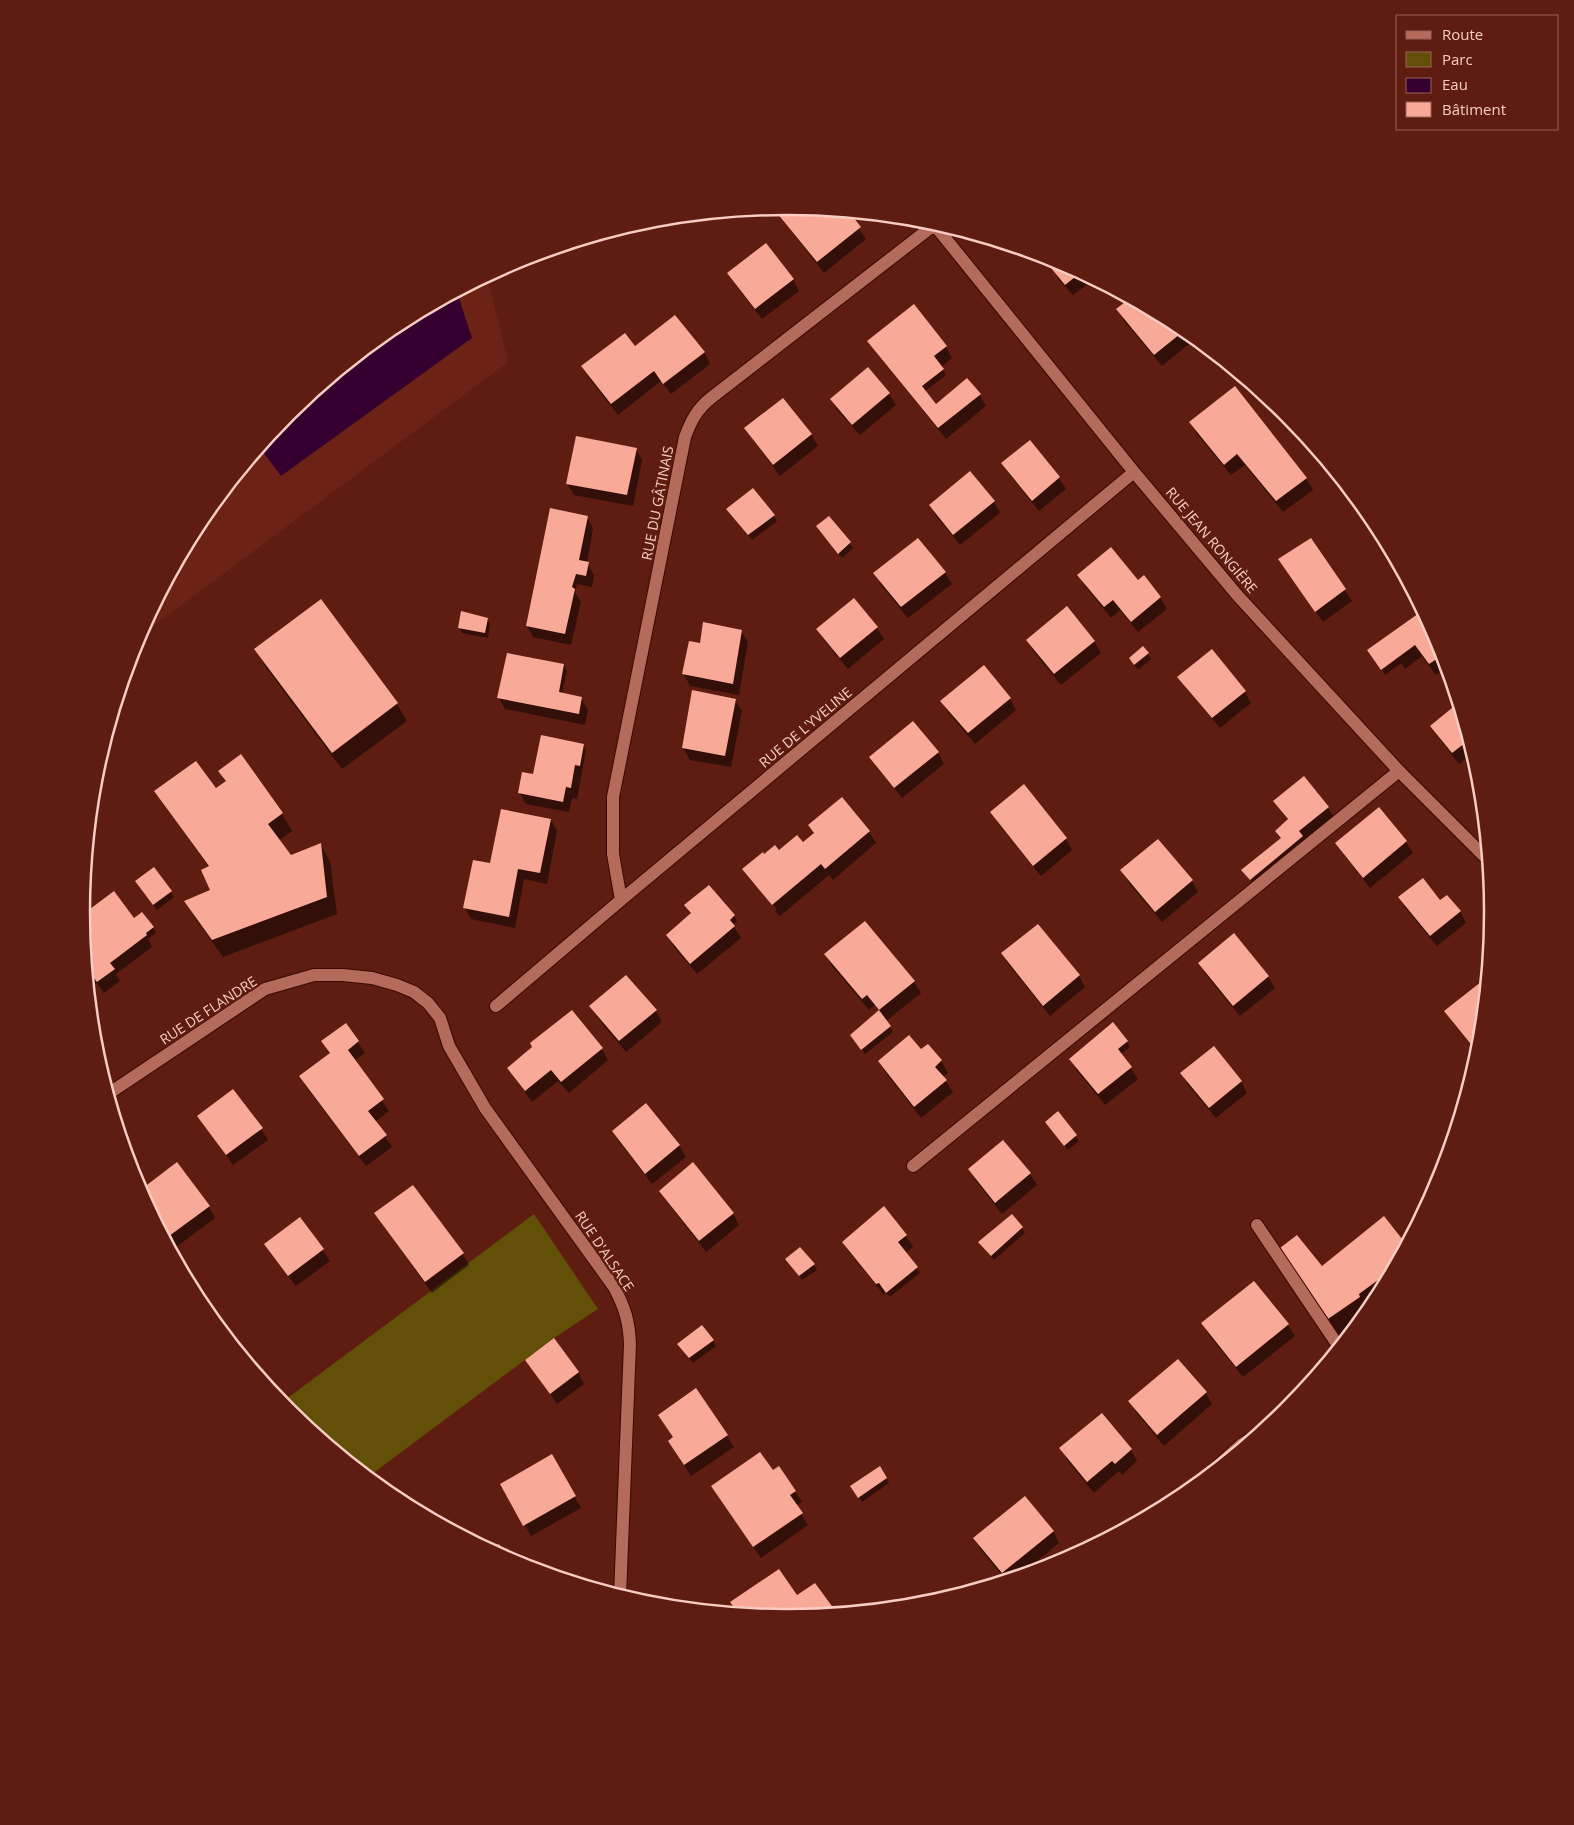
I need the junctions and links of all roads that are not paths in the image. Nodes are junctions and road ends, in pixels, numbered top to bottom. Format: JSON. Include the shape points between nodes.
{"nodes":[{"id":1,"x":927,"y":230,"type":"edge"},
{"id":2,"x":941,"y":233,"type":"edge"},
{"id":3,"x":1134,"y":472,"type":"junction"},
{"id":4,"x":1399,"y":771,"type":"junction"},
{"id":5,"x":1482,"y":854,"type":"edge"},
{"id":6,"x":622,"y":900,"type":"junction"},
{"id":7,"x":496,"y":1006,"type":"dead end"},
{"id":8,"x":449,"y":1046,"type":"joint"},
{"id":9,"x":113,"y":1090,"type":"edge"},
{"id":10,"x":913,"y":1166,"type":"dead end"},
{"id":11,"x":1256,"y":1225,"type":"dead end"},
{"id":12,"x":1336,"y":1342,"type":"edge"},
{"id":13,"x":620,"y":1589,"type":"edge"}],
"edges":[{"from":1,"to":6,"type":"street","name":"RUE DU GÂTINAIS","via":[[711,398],[691,421],[613,797],[613,854]]},
{"from":2,"to":3,"type":"street","name":"RUE JEAN RONGIÈRE"},
{"from":3,"to":4,"type":"street","name":"RUE JEAN RONGIÈRE","via":[[1238,596]]},
{"from":3,"to":6,"type":"street","name":"RUE DE L'YVELINE"},
{"from":4,"to":5,"type":"street","name":"RUE JEAN RONGIÈRE"},
{"from":4,"to":10,"type":"street"},
{"from":6,"to":7,"type":"street","name":"RUE DE L'YVELINE"},
{"from":8,"to":9,"type":"street","name":"RUE DE FLANDRE","via":[[440,1018],[414,992],[372,978],[314,975],[265,989]]},
{"from":8,"to":13,"type":"street","name":"RUE D'ALSACE","via":[[485,1108],[614,1287],[624,1306],[630,1344]]},
{"from":11,"to":12,"type":"street"}]}
